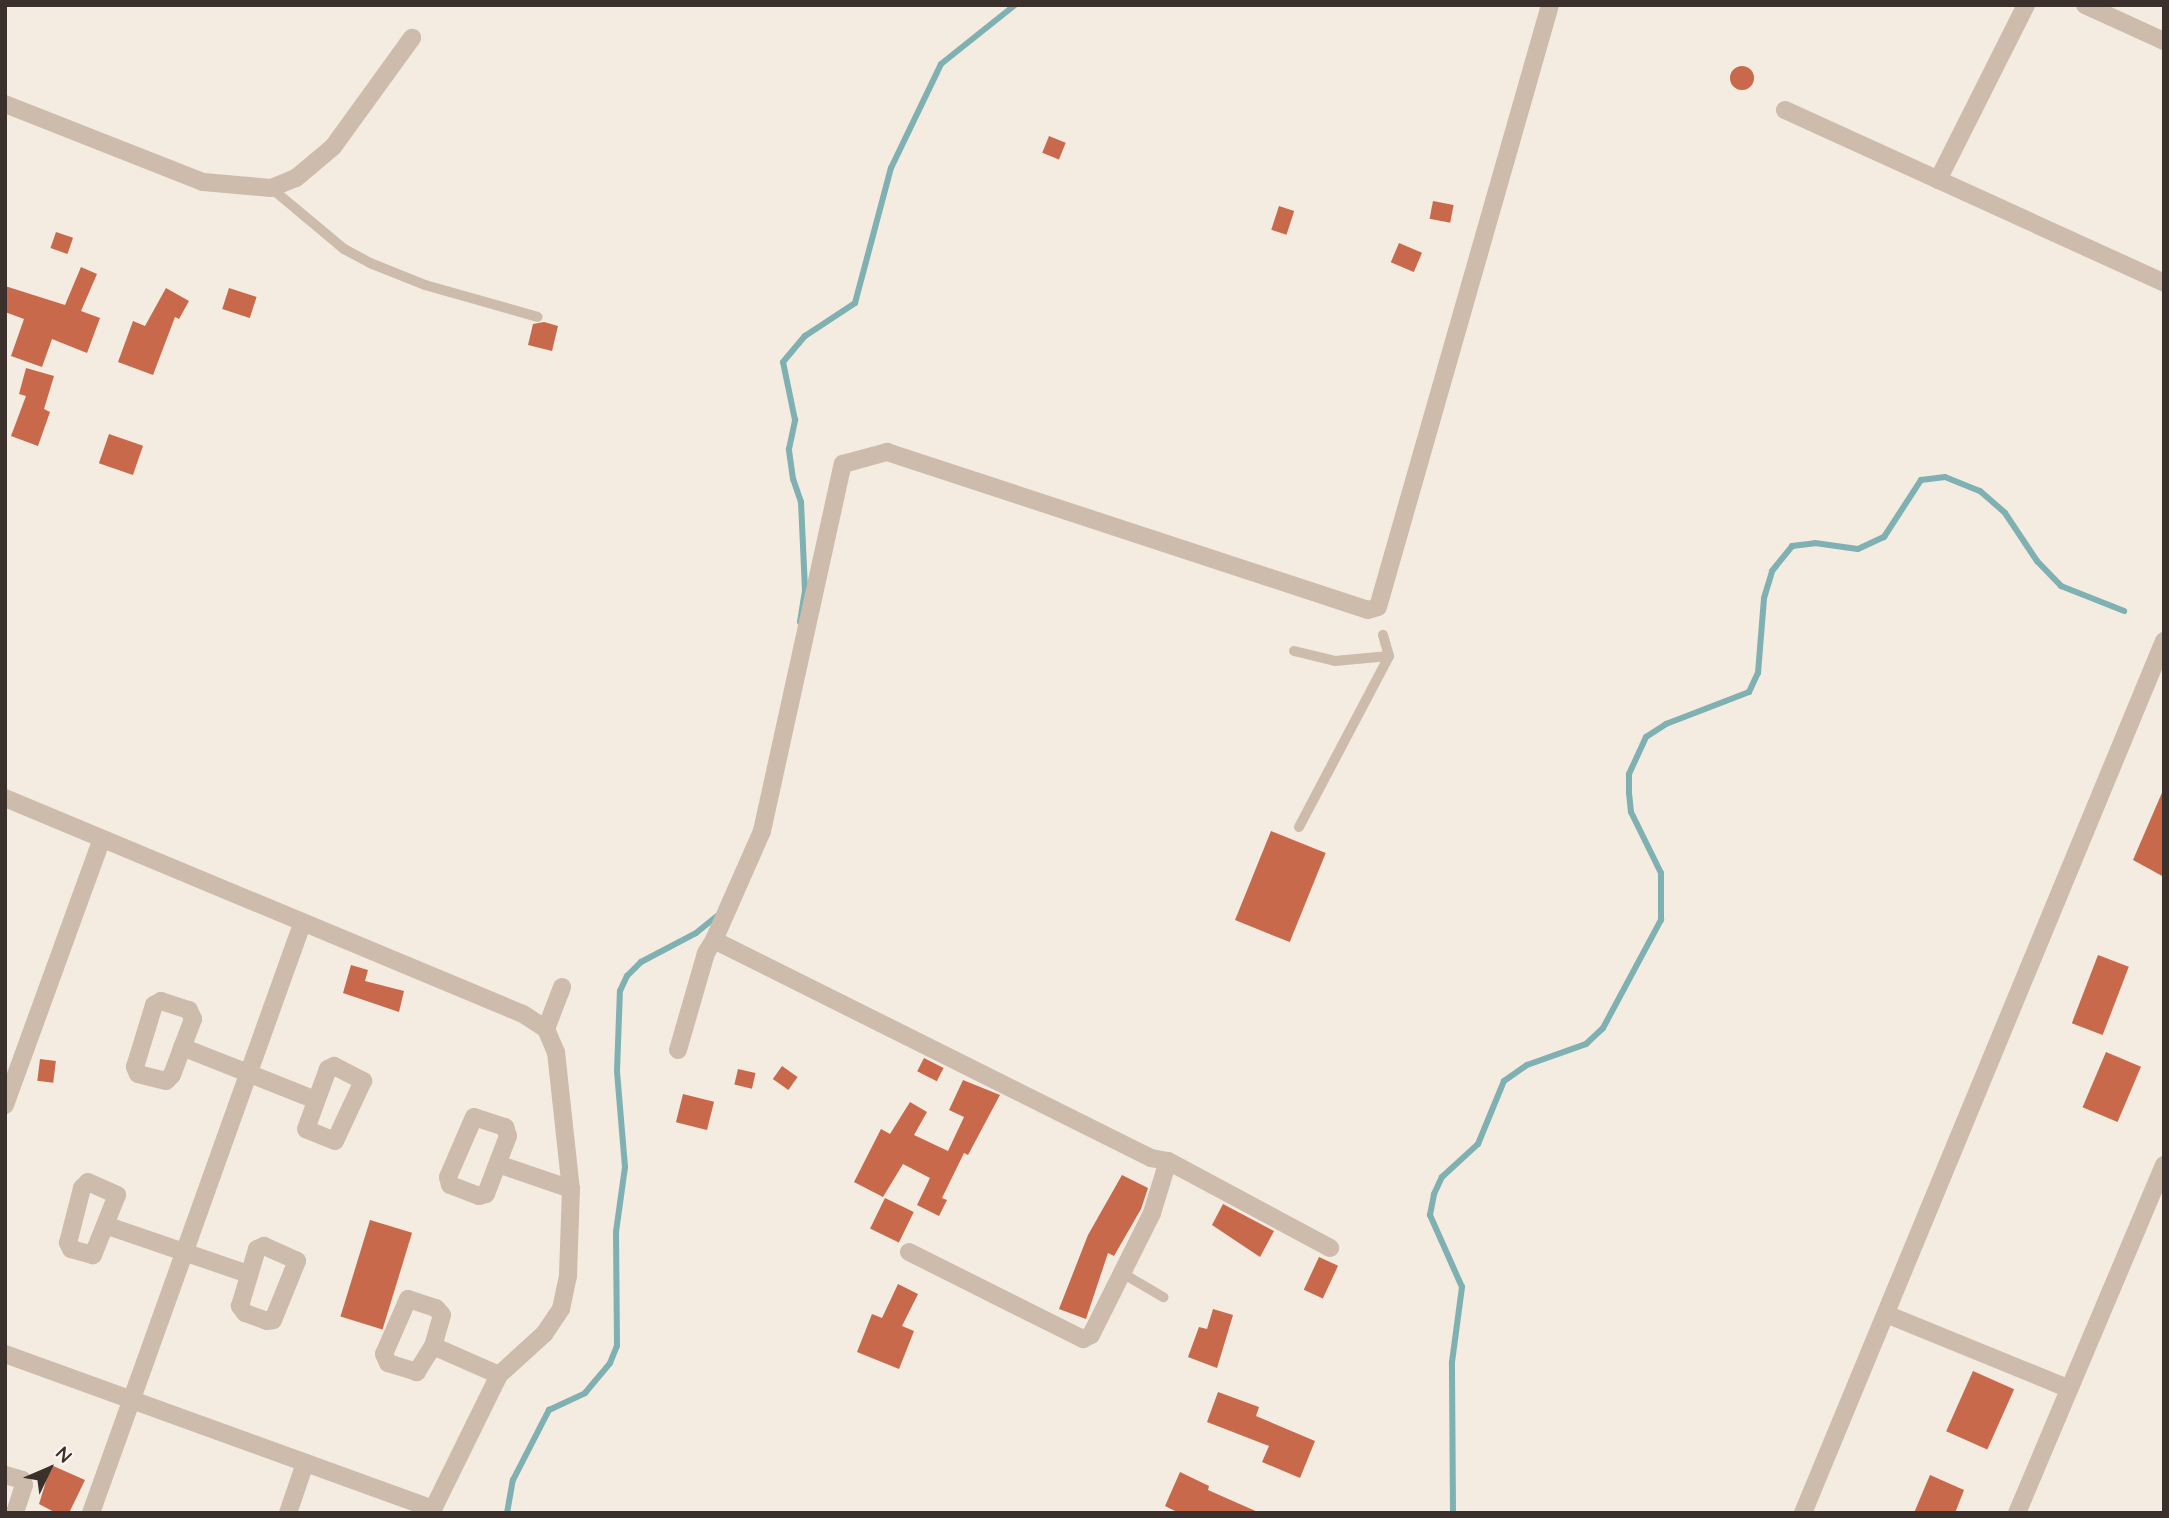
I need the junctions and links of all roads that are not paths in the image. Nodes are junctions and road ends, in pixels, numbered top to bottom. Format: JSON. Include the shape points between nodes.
{"nodes":[{"id":1,"x":1550,"y":5,"type":"edge"},
{"id":2,"x":2026,"y":5,"type":"edge"},
{"id":3,"x":2085,"y":5,"type":"edge"},
{"id":4,"x":412,"y":38,"type":"dead end"},
{"id":5,"x":2164,"y":41,"type":"edge"},
{"id":6,"x":5,"y":104,"type":"edge"},
{"id":7,"x":1785,"y":110,"type":"dead end"},
{"id":8,"x":1938,"y":180,"type":"junction"},
{"id":9,"x":271,"y":188,"type":"junction"},
{"id":10,"x":2164,"y":283,"type":"edge"},
{"id":11,"x":538,"y":317,"type":"dead end"},
{"id":12,"x":1383,"y":635,"type":"dead end"},
{"id":13,"x":2164,"y":640,"type":"edge"},
{"id":14,"x":1294,"y":651,"type":"dead end"},
{"id":15,"x":1389,"y":656,"type":"junction"},
{"id":16,"x":5,"y":798,"type":"edge"},
{"id":17,"x":1299,"y":827,"type":"dead end"},
{"id":18,"x":101,"y":841,"type":"junction"},
{"id":19,"x":302,"y":924,"type":"junction"},
{"id":20,"x":715,"y":940,"type":"junction"},
{"id":21,"x":562,"y":987,"type":"dead end"},
{"id":22,"x":546,"y":1029,"type":"junction"},
{"id":23,"x":182,"y":1047,"type":"dead end"},
{"id":24,"x":678,"y":1050,"type":"dead end"},
{"id":25,"x":248,"y":1073,"type":"junction"},
{"id":26,"x":316,"y":1100,"type":"dead end"},
{"id":27,"x":5,"y":1105,"type":"edge"},
{"id":28,"x":1168,"y":1161,"type":"junction"},
{"id":29,"x":498,"y":1164,"type":"dead end"},
{"id":30,"x":2164,"y":1165,"type":"edge"},
{"id":31,"x":570,"y":1189,"type":"junction"},
{"id":32,"x":108,"y":1226,"type":"dead end"},
{"id":33,"x":1330,"y":1248,"type":"dead end"},
{"id":34,"x":909,"y":1252,"type":"dead end"},
{"id":35,"x":184,"y":1255,"type":"junction"},
{"id":36,"x":1122,"y":1273,"type":"junction"},
{"id":37,"x":248,"y":1274,"type":"dead end"},
{"id":38,"x":1163,"y":1297,"type":"dead end"},
{"id":39,"x":1886,"y":1314,"type":"junction"},
{"id":40,"x":433,"y":1346,"type":"dead end"},
{"id":41,"x":5,"y":1354,"type":"edge"},
{"id":42,"x":499,"y":1375,"type":"junction"},
{"id":43,"x":2067,"y":1388,"type":"junction"},
{"id":44,"x":131,"y":1400,"type":"junction"},
{"id":45,"x":305,"y":1463,"type":"junction"},
{"id":46,"x":5,"y":1475,"type":"edge"},
{"id":47,"x":431,"y":1511,"type":"edge"},
{"id":48,"x":15,"y":1513,"type":"edge"},
{"id":49,"x":91,"y":1513,"type":"edge"},
{"id":50,"x":288,"y":1513,"type":"edge"},
{"id":51,"x":1803,"y":1513,"type":"edge"},
{"id":52,"x":2017,"y":1513,"type":"edge"}],
"edges":[{"from":1,"to":20,"type":"street","via":[[1378,613],[887,452],[844,464],[762,831]]},
{"from":2,"to":8,"type":"street"},
{"from":3,"to":5,"type":"street"},
{"from":4,"to":9,"type":"street","via":[[333,147],[296,178]]},
{"from":6,"to":9,"type":"street","via":[[203,182]]},
{"from":7,"to":8,"type":"street"},
{"from":8,"to":10,"type":"street"},
{"from":9,"to":11,"type":"lane","via":[[344,249],[370,262],[425,285]]},
{"from":12,"to":15,"type":"lane"},
{"from":13,"to":39,"type":"street"},
{"from":14,"to":15,"type":"lane","via":[[1335,661]]},
{"from":15,"to":17,"type":"lane"},
{"from":16,"to":18,"type":"street"},
{"from":18,"to":19,"type":"street"},
{"from":18,"to":27,"type":"street"},
{"from":19,"to":22,"type":"street","via":[[523,1014]]},
{"from":19,"to":25,"type":"street"},
{"from":20,"to":24,"type":"street","via":[[706,953]]},
{"from":20,"to":28,"type":"street","via":[[1151,1158]]},
{"from":21,"to":22,"type":"street"},
{"from":22,"to":31,"type":"street","via":[[556,1052]]},
{"from":23,"to":25,"type":"street"},
{"from":25,"to":26,"type":"street"},
{"from":25,"to":35,"type":"street"},
{"from":28,"to":33,"type":"street"},
{"from":28,"to":36,"type":"street","via":[[1152,1213]]},
{"from":29,"to":31,"type":"street"},
{"from":30,"to":43,"type":"street"},
{"from":31,"to":42,"type":"street","via":[[568,1276],[561,1309],[544,1334]]},
{"from":32,"to":35,"type":"street"},
{"from":34,"to":36,"type":"street","via":[[1083,1339],[1091,1335]]},
{"from":35,"to":37,"type":"street"},
{"from":35,"to":44,"type":"street"},
{"from":36,"to":38,"type":"lane"},
{"from":39,"to":43,"type":"street"},
{"from":39,"to":51,"type":"street"},
{"from":40,"to":42,"type":"street"},
{"from":41,"to":44,"type":"street"},
{"from":42,"to":47,"type":"street"},
{"from":43,"to":52,"type":"street"},
{"from":44,"to":45,"type":"street"},
{"from":44,"to":49,"type":"street"},
{"from":45,"to":47,"type":"street"},
{"from":45,"to":50,"type":"street"},
{"from":46,"to":48,"type":"street","via":[[24,1485]]}]}
